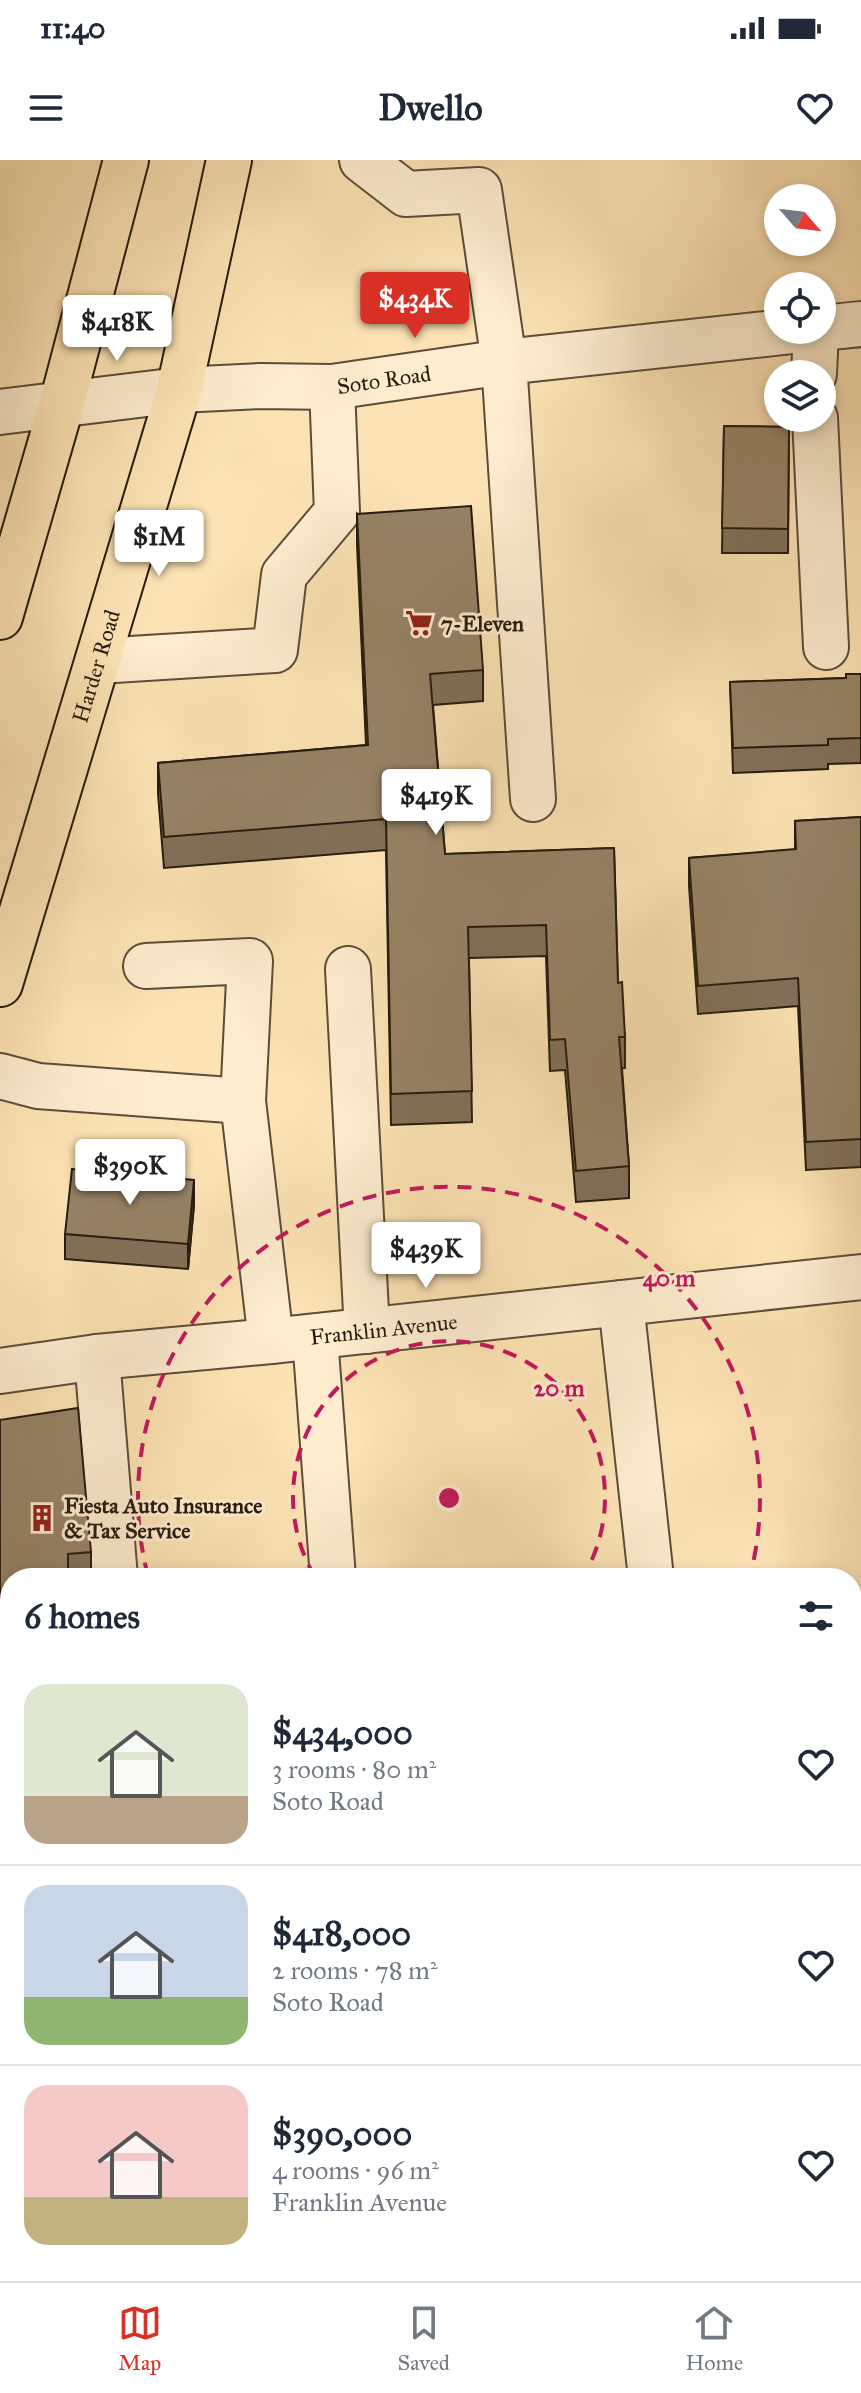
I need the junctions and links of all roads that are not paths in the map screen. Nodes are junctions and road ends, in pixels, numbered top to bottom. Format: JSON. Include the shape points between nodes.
{"nodes":[{"id":1,"x":126,"y":160,"type":"edge"},
{"id":2,"x":229,"y":160,"type":"edge"},
{"id":3,"x":362,"y":160,"type":"edge"},
{"id":4,"x":481,"y":175,"type":"edge"},
{"id":5,"x":861,"y":324,"type":"edge"},
{"id":6,"x":836,"y":327,"type":"edge"},
{"id":7,"x":764,"y":334,"type":"edge"},
{"id":8,"x":504,"y":362,"type":"junction"},
{"id":9,"x":332,"y":387,"type":"junction"},
{"id":10,"x":179,"y":390,"type":"junction"},
{"id":11,"x":62,"y":403,"type":"junction"},
{"id":12,"x":0,"y":412,"type":"edge"},
{"id":13,"x":816,"y":432,"type":"edge"},
{"id":14,"x":0,"y":617,"type":"edge"},
{"id":15,"x":826,"y":647,"type":"dead end"},
{"id":16,"x":98,"y":661,"type":"junction"},
{"id":17,"x":533,"y":799,"type":"dead end"},
{"id":18,"x":146,"y":966,"type":"dead end"},
{"id":19,"x":348,"y":969,"type":"dead end"},
{"id":20,"x":0,"y":984,"type":"edge"},
{"id":21,"x":0,"y":1076,"type":"edge"},
{"id":22,"x":243,"y":1101,"type":"junction"},
{"id":23,"x":861,"y":1277,"type":"edge"},
{"id":24,"x":621,"y":1303,"type":"junction"},
{"id":25,"x":367,"y":1331,"type":"junction"},
{"id":26,"x":315,"y":1337,"type":"junction"},
{"id":27,"x":271,"y":1341,"type":"junction"},
{"id":28,"x":97,"y":1357,"type":"junction"},
{"id":29,"x":0,"y":1371,"type":"edge"},
{"id":30,"x":114,"y":1568,"type":"edge"},
{"id":31,"x":332,"y":1568,"type":"edge"},
{"id":32,"x":650,"y":1568,"type":"edge"}],
"edges":[{"from":1,"to":11,"type":"main road"},
{"from":2,"to":10,"type":"main road","name":"Harder Road"},
{"from":3,"to":4,"type":"street","via":[[406,194]]},
{"from":4,"to":8,"type":"street"},
{"from":5,"to":6,"type":"street"},
{"from":7,"to":8,"type":"street","name":"Soto Road"},
{"from":8,"to":9,"type":"street","name":"Soto Road"},
{"from":8,"to":17,"type":"street"},
{"from":9,"to":10,"type":"street","name":"Soto Road"},
{"from":9,"to":16,"type":"street","via":[[337,512],[284,575],[275,650]]},
{"from":10,"to":11,"type":"street","name":"Soto Road"},
{"from":10,"to":16,"type":"main road","name":"Harder Road"},
{"from":11,"to":12,"type":"street","name":"Soto Road"},
{"from":11,"to":14,"type":"main road"},
{"from":13,"to":15,"type":"street"},
{"from":16,"to":20,"type":"main road","name":"Harder Road"},
{"from":18,"to":22,"type":"street","via":[[250,961]]},
{"from":19,"to":25,"type":"street"},
{"from":21,"to":22,"type":"street","via":[[38,1086]]},
{"from":22,"to":27,"type":"street"},
{"from":23,"to":24,"type":"street","name":"Franklin Avenue"},
{"from":24,"to":25,"type":"street","name":"Franklin Avenue"},
{"from":24,"to":32,"type":"street"},
{"from":25,"to":26,"type":"street","name":"Franklin Avenue"},
{"from":26,"to":27,"type":"street","name":"Franklin Avenue"},
{"from":26,"to":31,"type":"street"},
{"from":27,"to":28,"type":"street","name":"Franklin Avenue"},
{"from":28,"to":29,"type":"street","name":"Franklin Avenue"},
{"from":28,"to":30,"type":"street"}]}
